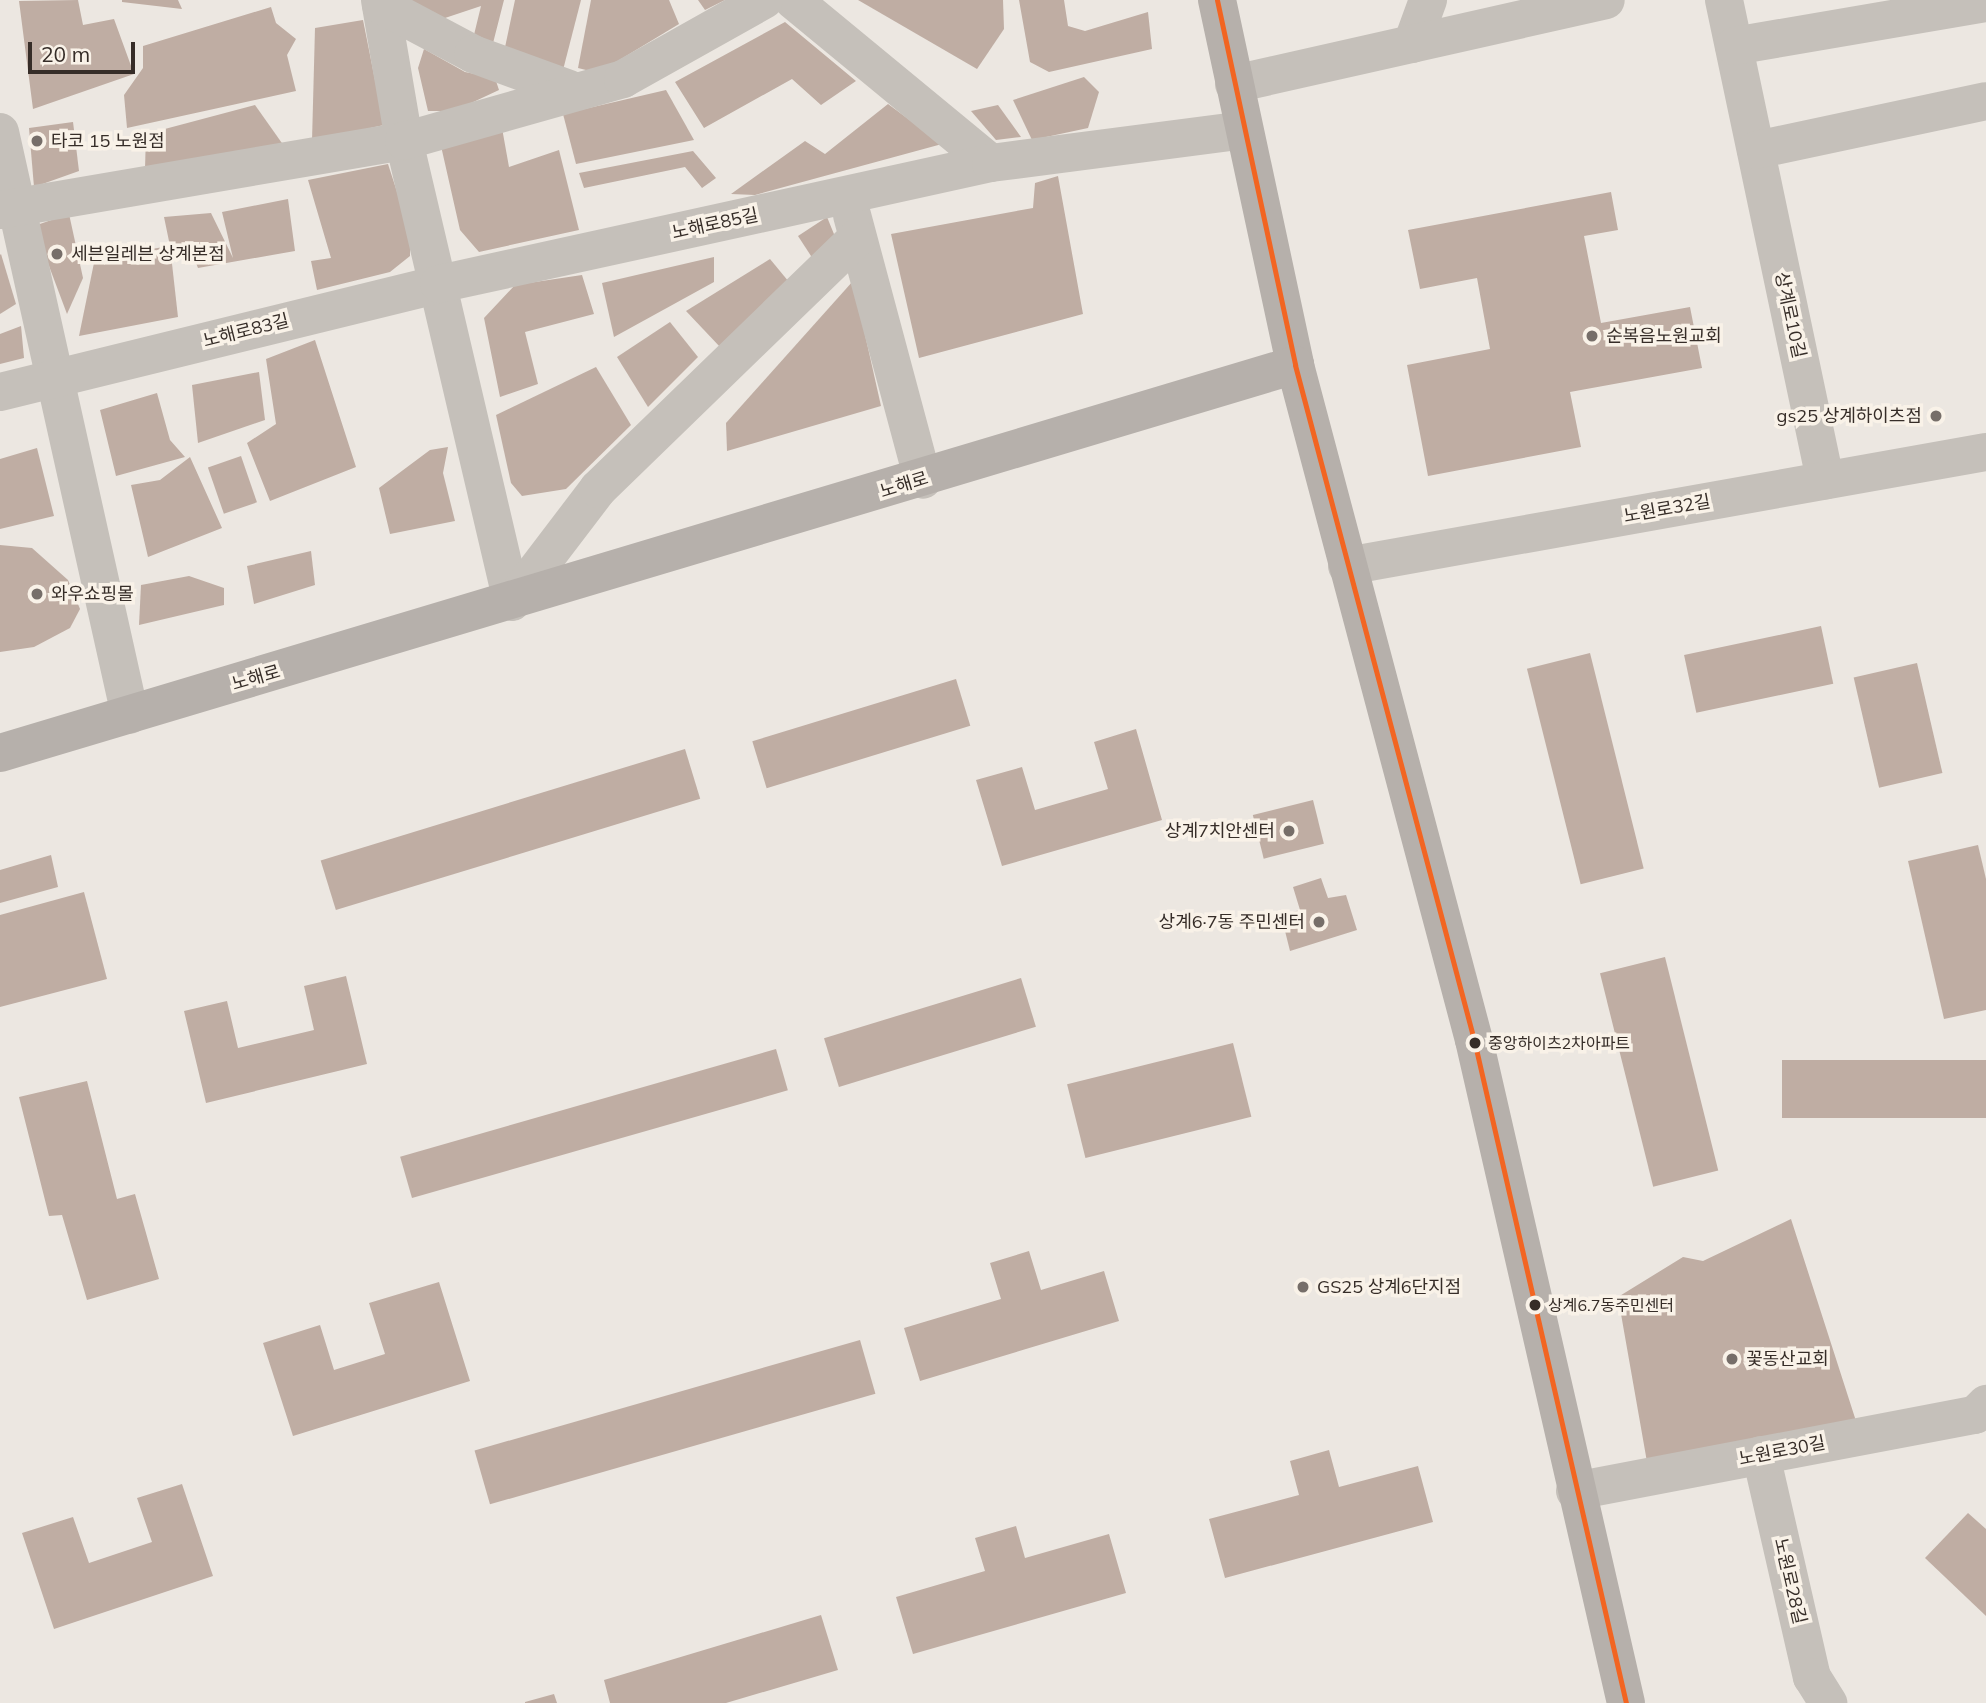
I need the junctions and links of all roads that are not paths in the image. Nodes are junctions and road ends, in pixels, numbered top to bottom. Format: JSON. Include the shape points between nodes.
{"nodes":[{"id":1,"x":764,"y":0,"type":"edge"},
{"id":2,"x":793,"y":0,"type":"edge"},
{"id":3,"x":1217,"y":0,"type":"edge"},
{"id":4,"x":1428,"y":0,"type":"edge"},
{"id":5,"x":1606,"y":0,"type":"edge"},
{"id":6,"x":1724,"y":0,"type":"edge"},
{"id":7,"x":381,"y":3,"type":"edge"},
{"id":8,"x":1986,"y":4,"type":"edge"},
{"id":9,"x":1412,"y":44,"type":"junction"},
{"id":10,"x":1734,"y":46,"type":"junction"},
{"id":11,"x":1234,"y":85,"type":"junction"},
{"id":12,"x":569,"y":89,"type":"junction"},
{"id":13,"x":1986,"y":100,"type":"edge"},
{"id":14,"x":1244,"y":130,"type":"junction"},
{"id":15,"x":0,"y":132,"type":"edge"},
{"id":16,"x":404,"y":141,"type":"junction"},
{"id":17,"x":1756,"y":150,"type":"junction"},
{"id":18,"x":991,"y":163,"type":"junction"},
{"id":19,"x":849,"y":196,"type":"junction"},
{"id":20,"x":6,"y":210,"type":"edge"},
{"id":21,"x":856,"y":238,"type":"junction"},
{"id":22,"x":439,"y":284,"type":"junction"},
{"id":23,"x":1295,"y":365,"type":"junction"},
{"id":24,"x":53,"y":378,"type":"junction"},
{"id":25,"x":0,"y":392,"type":"edge"},
{"id":26,"x":1986,"y":452,"type":"edge"},
{"id":27,"x":923,"y":480,"type":"junction"},
{"id":28,"x":1825,"y":480,"type":"junction"},
{"id":29,"x":1348,"y":566,"type":"junction"},
{"id":30,"x":512,"y":602,"type":"junction"},
{"id":31,"x":130,"y":715,"type":"junction"},
{"id":32,"x":0,"y":753,"type":"edge"},
{"id":33,"x":1986,"y":1404,"type":"edge"},
{"id":34,"x":1761,"y":1455,"type":"junction"},
{"id":35,"x":1574,"y":1491,"type":"junction"},
{"id":36,"x":1626,"y":1703,"type":"edge"},
{"id":37,"x":1828,"y":1703,"type":"edge"}],
"edges":[{"from":1,"to":12,"type":"street","via":[[623,79]]},
{"from":2,"to":18,"type":"street"},
{"from":3,"to":11,"type":"main road"},
{"from":4,"to":9,"type":"street"},
{"from":5,"to":9,"type":"street"},
{"from":6,"to":10,"type":"street","name":"상계로10길"},
{"from":7,"to":12,"type":"street","via":[[473,54]]},
{"from":7,"to":16,"type":"street"},
{"from":8,"to":10,"type":"street"},
{"from":9,"to":11,"type":"street"},
{"from":10,"to":17,"type":"street","name":"상계로10길"},
{"from":11,"to":14,"type":"main road"},
{"from":12,"to":16,"type":"street"},
{"from":13,"to":17,"type":"street"},
{"from":14,"to":18,"type":"street","name":"노해로85길"},
{"from":14,"to":23,"type":"main road"},
{"from":15,"to":20,"type":"street"},
{"from":16,"to":20,"type":"street"},
{"from":16,"to":22,"type":"street"},
{"from":17,"to":28,"type":"street","name":"상계로10길"},
{"from":18,"to":19,"type":"street","name":"노해로85길"},
{"from":19,"to":21,"type":"street"},
{"from":19,"to":22,"type":"street","name":"노해로85길"},
{"from":20,"to":24,"type":"street"},
{"from":21,"to":27,"type":"street"},
{"from":21,"to":30,"type":"street","via":[[598,489]]},
{"from":22,"to":24,"type":"street","name":"노해로83길"},
{"from":22,"to":30,"type":"street"},
{"from":23,"to":27,"type":"main road","name":"노해로"},
{"from":23,"to":29,"type":"main road"},
{"from":24,"to":25,"type":"street","name":"노해로83길"},
{"from":24,"to":31,"type":"street"},
{"from":26,"to":28,"type":"street","name":"노원로32길"},
{"from":27,"to":30,"type":"main road","name":"노해로"},
{"from":28,"to":29,"type":"street","name":"노원로32길"},
{"from":29,"to":35,"type":"main road","via":[[1474,1040]]},
{"from":30,"to":31,"type":"main road","name":"노해로"},
{"from":31,"to":32,"type":"main road","name":"노해로"},
{"from":33,"to":34,"type":"street","name":"노원로30길","via":[[1975,1415]]},
{"from":34,"to":35,"type":"street","name":"노원로30길"},
{"from":34,"to":37,"type":"street","name":"노원로28길","via":[[1812,1677]]},
{"from":35,"to":36,"type":"main road"}]}
